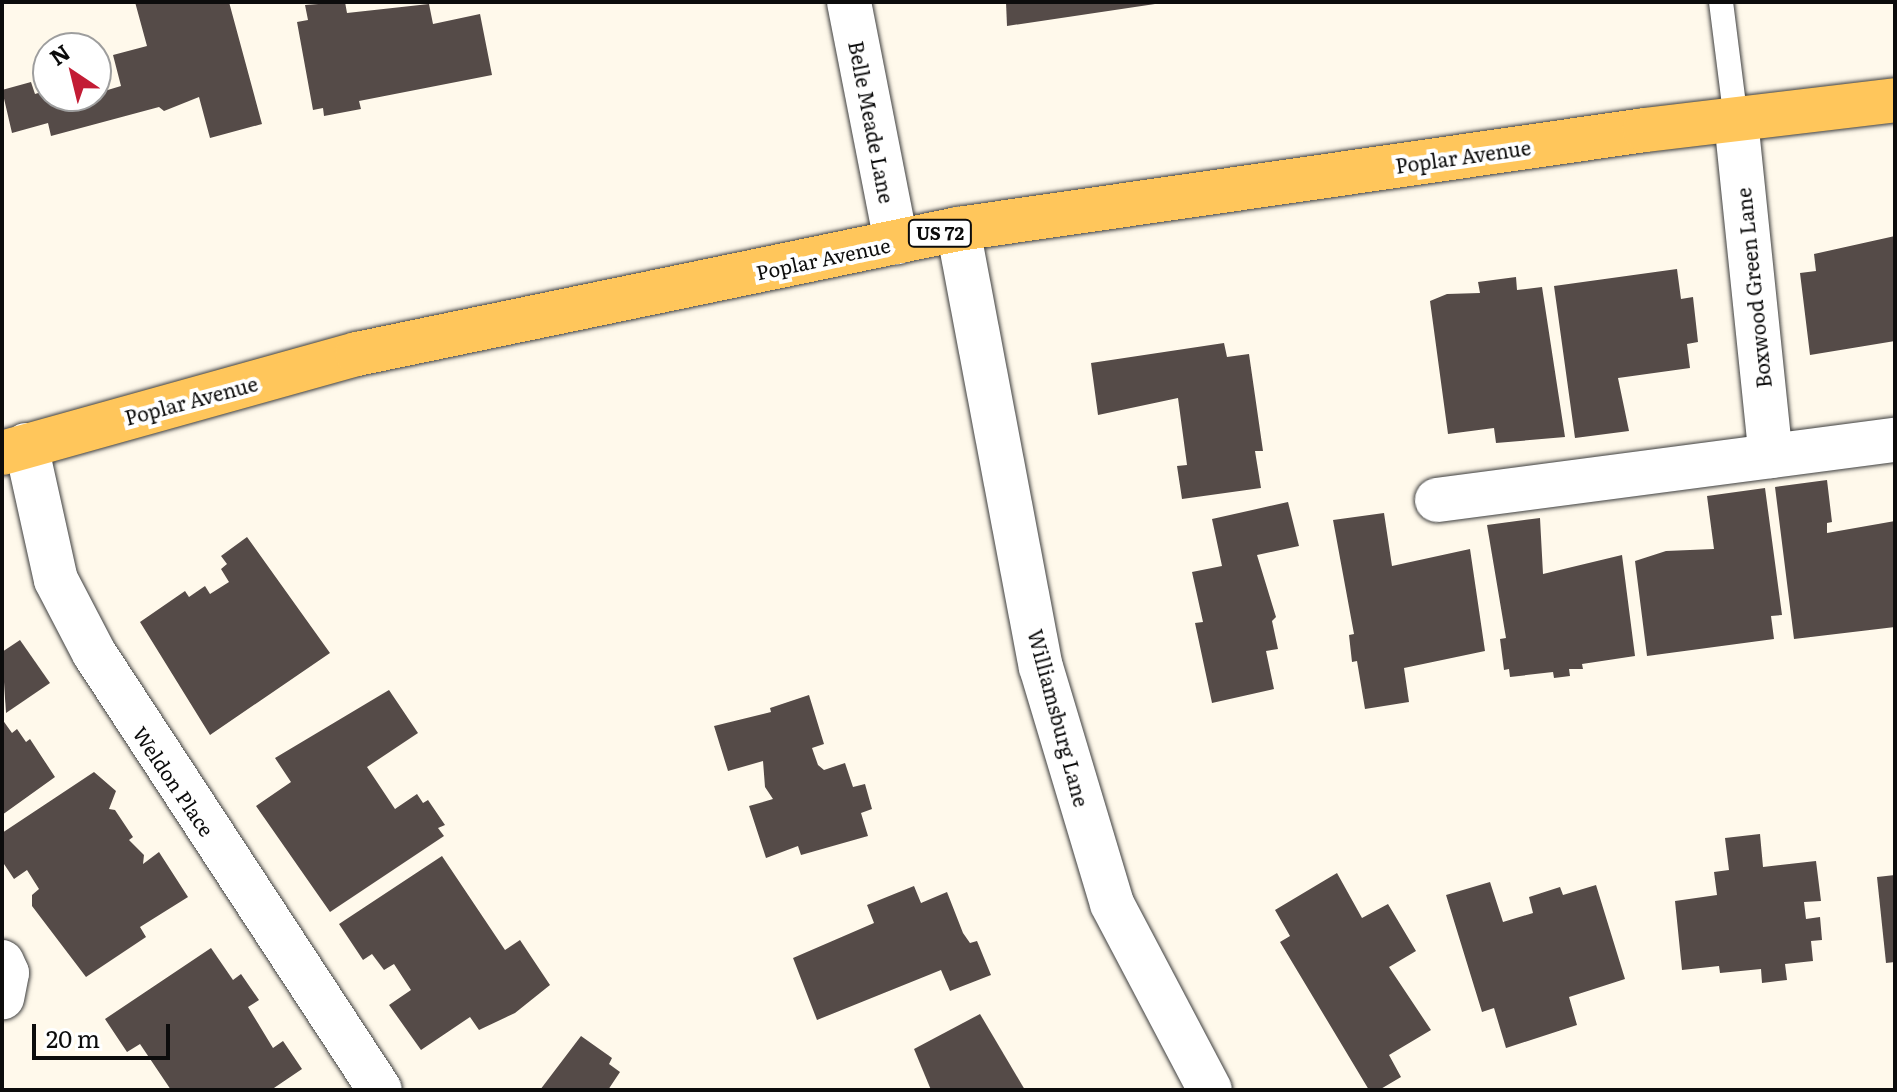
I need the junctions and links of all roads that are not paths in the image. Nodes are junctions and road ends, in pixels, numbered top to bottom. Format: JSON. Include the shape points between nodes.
{"nodes":[{"id":1,"x":849,"y":2,"type":"edge"},
{"id":2,"x":1721,"y":2,"type":"edge"},
{"id":3,"x":1895,"y":100,"type":"edge"},
{"id":4,"x":1736,"y":120,"type":"junction"},
{"id":5,"x":958,"y":229,"type":"junction"},
{"id":6,"x":896,"y":242,"type":"junction"},
{"id":7,"x":1895,"y":440,"type":"edge"},
{"id":8,"x":14,"y":449,"type":"edge"},
{"id":9,"x":1771,"y":456,"type":"junction"},
{"id":10,"x":1437,"y":500,"type":"dead end"},
{"id":11,"x":2,"y":962,"type":"edge"},
{"id":12,"x":2,"y":998,"type":"edge"},
{"id":13,"x":380,"y":1090,"type":"edge"},
{"id":14,"x":1210,"y":1090,"type":"edge"}],
"edges":[{"from":1,"to":6,"type":"street","name":"Belle Meade Lane"},
{"from":2,"to":4,"type":"lane"},
{"from":3,"to":4,"type":"main road","name":"Poplar Avenue","number":"US 72"},
{"from":4,"to":5,"type":"main road","name":"Poplar Avenue","number":"US 72"},
{"from":4,"to":9,"type":"street","name":"Boxwood Green Lane"},
{"from":5,"to":6,"type":"main road","name":"Poplar Avenue","number":"US 72"},
{"from":5,"to":14,"type":"street","name":"Williamsburg Lane","via":[[1041,667],[1112,904]]},
{"from":6,"to":8,"type":"main road","name":"Poplar Avenue","number":"US 72","via":[[357,354]]},
{"from":7,"to":9,"type":"street"},
{"from":8,"to":13,"type":"street","name":"Weldon Place","via":[[56,580],[94,653]]},
{"from":9,"to":10,"type":"street"},
{"from":11,"to":12,"type":"street","via":[[7,973]]}]}
